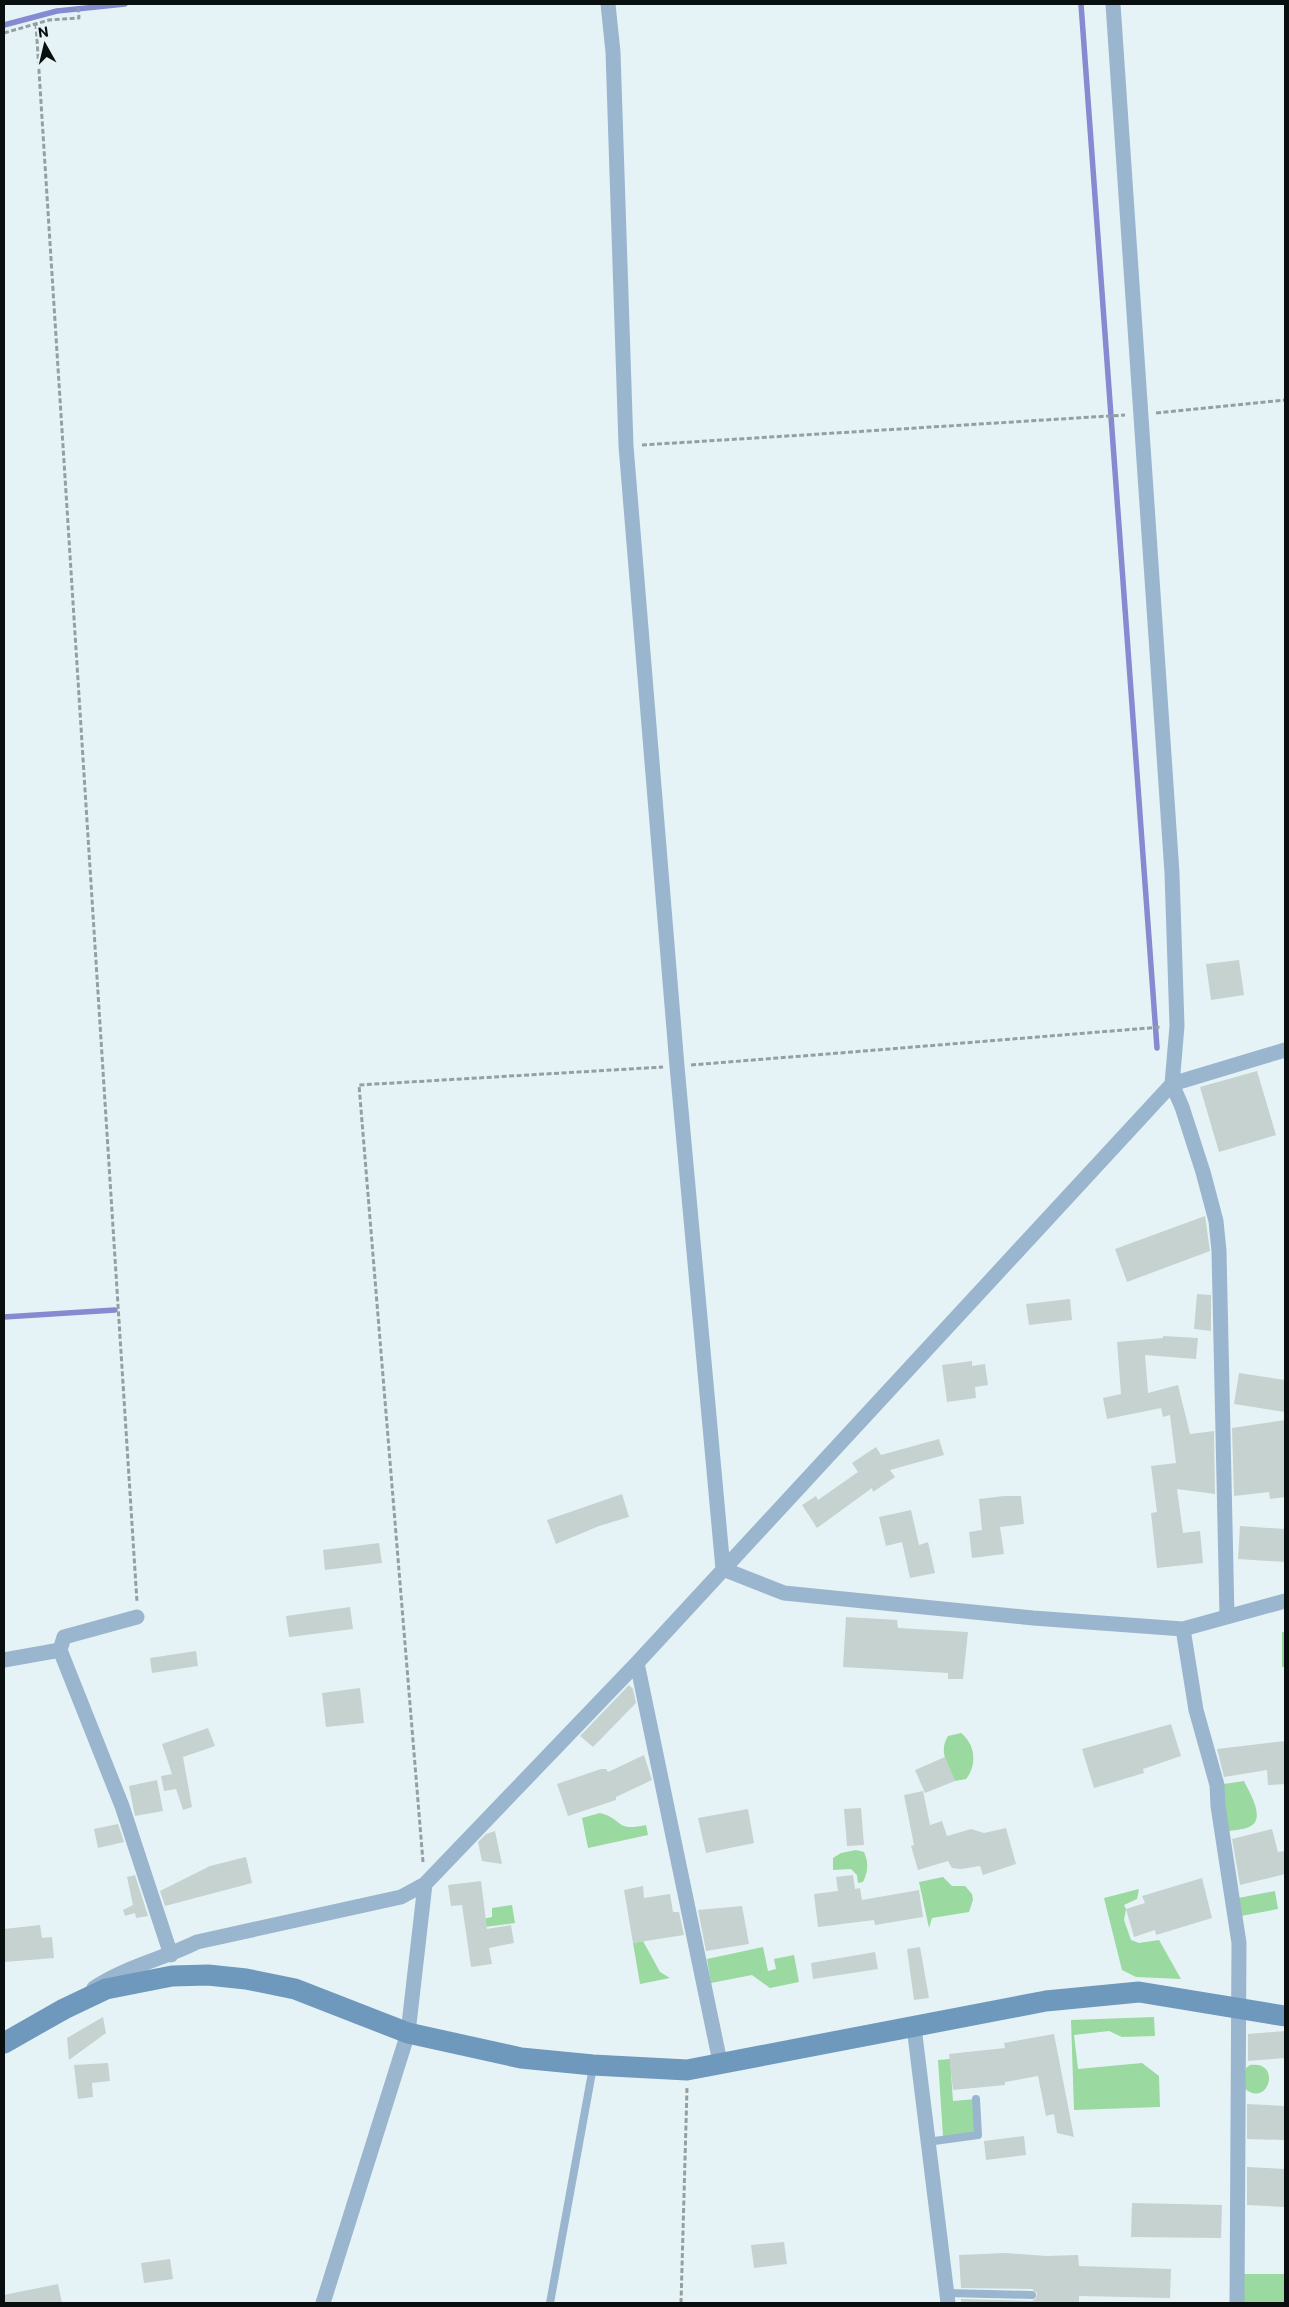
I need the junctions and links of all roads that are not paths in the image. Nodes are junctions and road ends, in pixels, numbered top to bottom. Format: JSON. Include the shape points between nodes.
{"nodes":[{"id":1,"x":608,"y":4,"type":"edge"},
{"id":2,"x":1113,"y":4,"type":"edge"},
{"id":3,"x":1285,"y":1050,"type":"edge"},
{"id":4,"x":1172,"y":1084,"type":"junction"},
{"id":5,"x":723,"y":1569,"type":"junction"},
{"id":6,"x":1285,"y":1600,"type":"edge"},
{"id":7,"x":1228,"y":1616,"type":"junction"},
{"id":8,"x":137,"y":1617,"type":"road end"},
{"id":9,"x":1183,"y":1630,"type":"junction"},
{"id":10,"x":60,"y":1650,"type":"junction"},
{"id":11,"x":4,"y":1660,"type":"edge"},
{"id":12,"x":637,"y":1663,"type":"junction"},
{"id":13,"x":425,"y":1884,"type":"junction"},
{"id":14,"x":171,"y":1955,"type":"junction"},
{"id":15,"x":64,"y":2009,"type":"junction"},
{"id":16,"x":1238,"y":2009,"type":"junction"},
{"id":17,"x":1285,"y":2016,"type":"edge"},
{"id":18,"x":914,"y":2026,"type":"junction"},
{"id":19,"x":408,"y":2034,"type":"junction"},
{"id":20,"x":4,"y":2043,"type":"edge"},
{"id":21,"x":720,"y":2062,"type":"junction"},
{"id":22,"x":593,"y":2065,"type":"junction"},
{"id":23,"x":976,"y":2099,"type":"dead end"},
{"id":24,"x":927,"y":2142,"type":"junction"},
{"id":25,"x":1032,"y":2295,"type":"dead end"},
{"id":26,"x":947,"y":2298,"type":"edge"},
{"id":27,"x":323,"y":2303,"type":"edge"},
{"id":28,"x":550,"y":2303,"type":"edge"},
{"id":29,"x":1237,"y":2303,"type":"edge"}],
"edges":[{"from":1,"to":5,"type":"street","via":[[613,52],[626,446],[677,1066]]},
{"from":2,"to":4,"type":"street","via":[[1172,873],[1177,1026]]},
{"from":3,"to":4,"type":"street"},
{"from":4,"to":5,"type":"street"},
{"from":4,"to":7,"type":"street","via":[[1203,1172],[1216,1221]]},
{"from":5,"to":9,"type":"street","via":[[784,1593]]},
{"from":5,"to":12,"type":"street"},
{"from":6,"to":7,"type":"street"},
{"from":7,"to":9,"type":"street"},
{"from":8,"to":10,"type":"street","via":[[64,1637]]},
{"from":9,"to":16,"type":"street","via":[[1196,1710],[1217,1785],[1239,1943]]},
{"from":10,"to":11,"type":"street"},
{"from":10,"to":14,"type":"street","via":[[122,1806]]},
{"from":12,"to":13,"type":"street"},
{"from":12,"to":21,"type":"street"},
{"from":13,"to":14,"type":"street","via":[[401,1897],[197,1942]]},
{"from":13,"to":19,"type":"street"},
{"from":14,"to":15,"type":"street","via":[[110,1977]]},
{"from":15,"to":19,"type":"street","via":[[106,1989],[172,1976],[208,1975],[295,1989]]},
{"from":15,"to":20,"type":"street"},
{"from":16,"to":17,"type":"street"},
{"from":16,"to":18,"type":"street","via":[[1139,1992],[1046,2001]]},
{"from":16,"to":29,"type":"street"},
{"from":18,"to":21,"type":"street"},
{"from":18,"to":24,"type":"street"},
{"from":19,"to":22,"type":"street","via":[[520,2058]]},
{"from":19,"to":27,"type":"street"},
{"from":21,"to":22,"type":"street","via":[[687,2070]]},
{"from":22,"to":28,"type":"lane"},
{"from":23,"to":24,"type":"lane","via":[[978,2135]]},
{"from":24,"to":26,"type":"street"},
{"from":25,"to":26,"type":"lane"}]}
